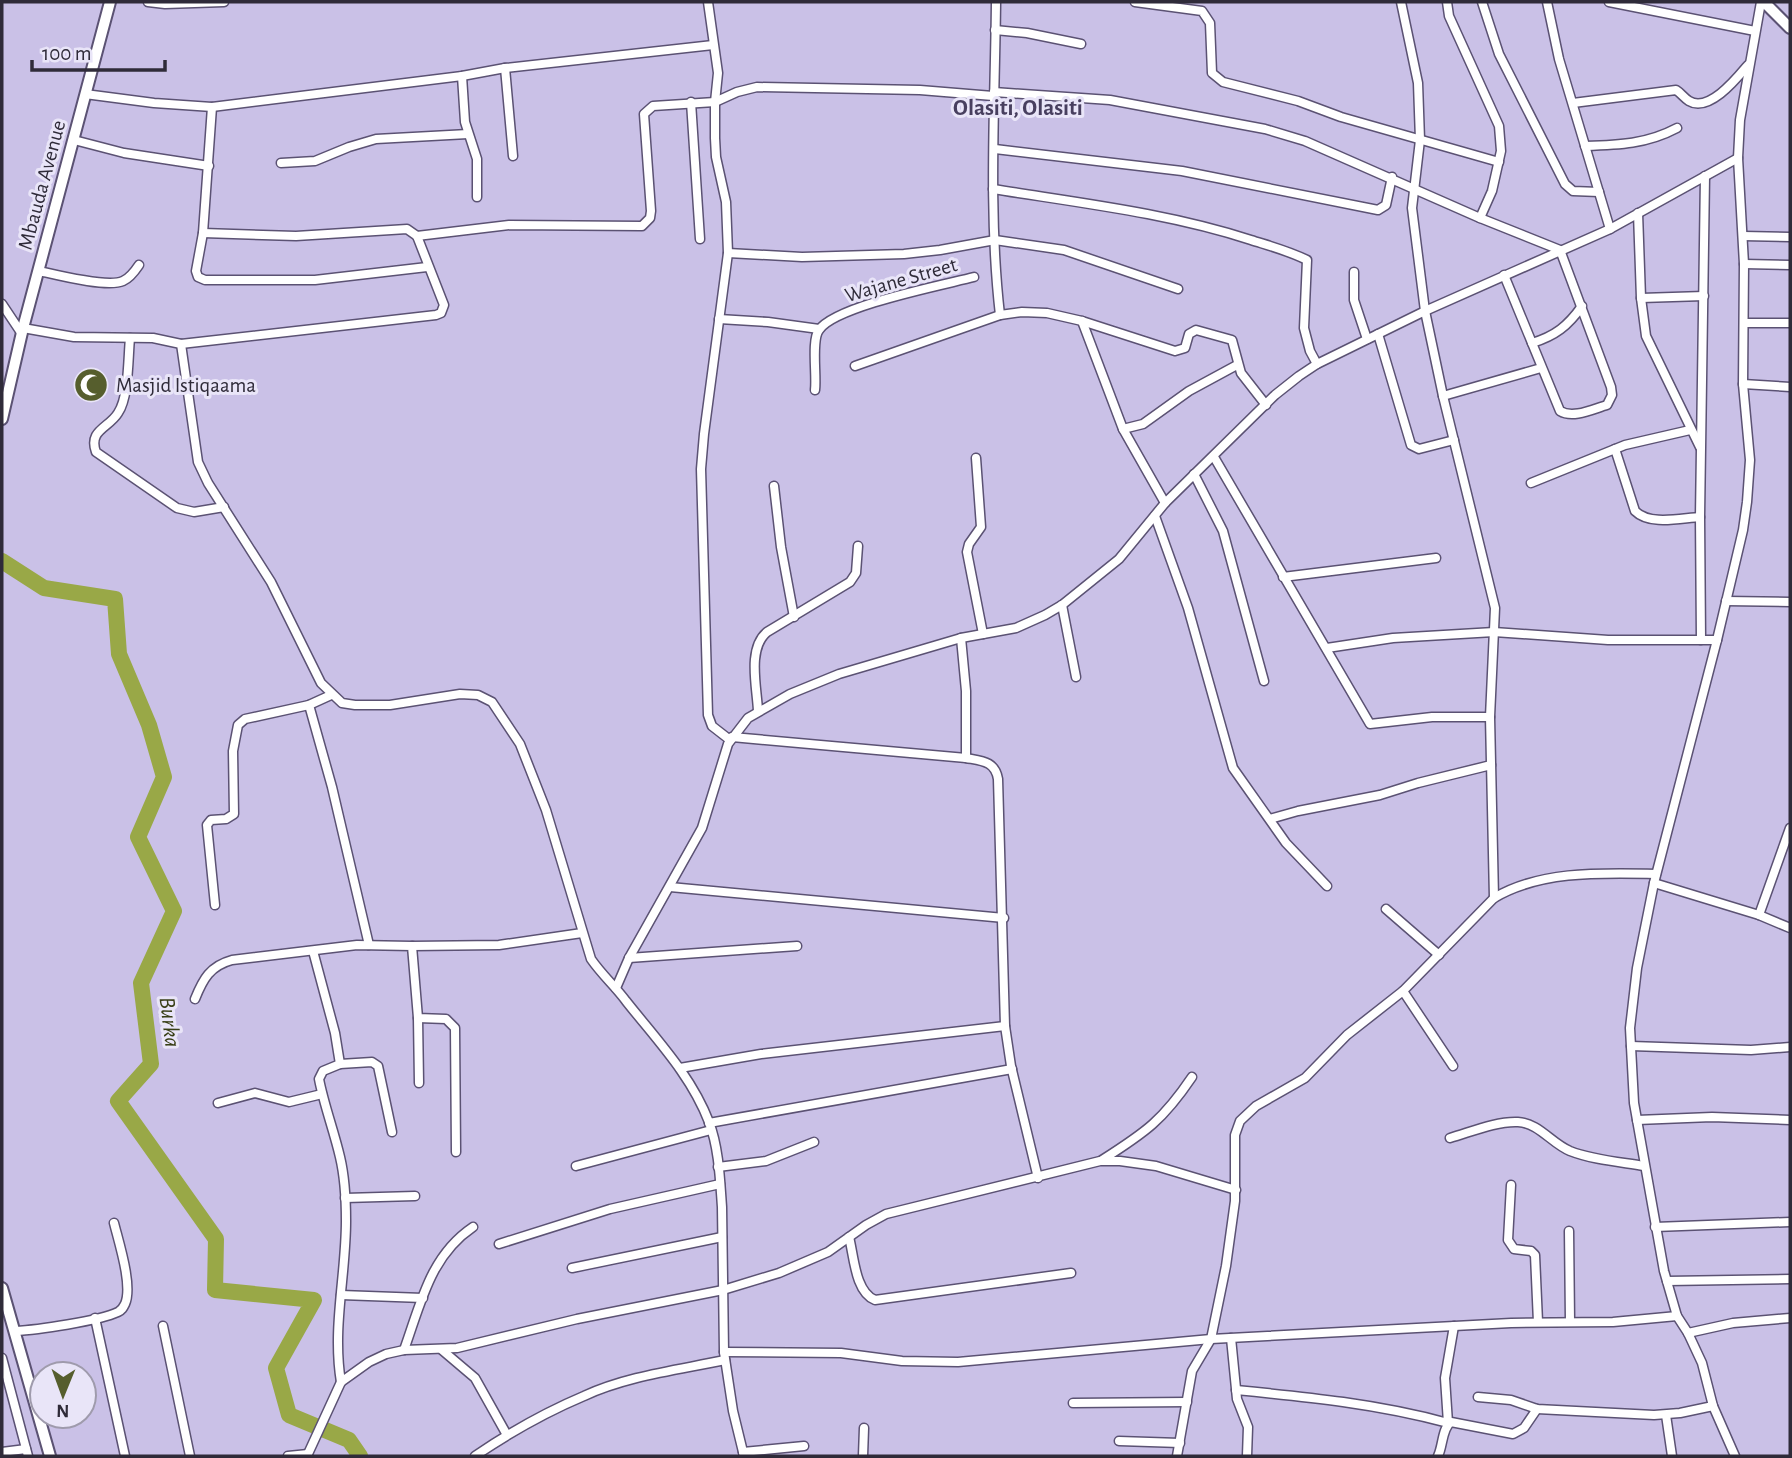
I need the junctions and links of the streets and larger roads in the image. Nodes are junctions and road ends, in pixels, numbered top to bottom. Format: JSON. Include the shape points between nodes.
{"nodes":[{"id":1,"x":110,"y":2,"type":"edge"},
{"id":2,"x":148,"y":2,"type":"edge"},
{"id":3,"x":224,"y":2,"type":"edge"},
{"id":4,"x":708,"y":2,"type":"edge"},
{"id":5,"x":996,"y":2,"type":"edge"},
{"id":6,"x":1135,"y":2,"type":"edge"},
{"id":7,"x":1401,"y":2,"type":"edge"},
{"id":8,"x":1447,"y":2,"type":"edge"},
{"id":9,"x":1482,"y":2,"type":"edge"},
{"id":10,"x":1547,"y":2,"type":"edge"},
{"id":11,"x":1609,"y":2,"type":"edge"},
{"id":12,"x":1762,"y":2,"type":"edge"},
{"id":13,"x":1790,"y":28,"type":"edge"},
{"id":14,"x":996,"y":30,"type":"junction"},
{"id":15,"x":1755,"y":31,"type":"junction"},
{"id":16,"x":1081,"y":44,"type":"dead end"},
{"id":17,"x":713,"y":45,"type":"junction"},
{"id":18,"x":1750,"y":62,"type":"junction"},
{"id":19,"x":505,"y":68,"type":"junction"},
{"id":20,"x":462,"y":76,"type":"junction"},
{"id":21,"x":85,"y":94,"type":"junction"},
{"id":22,"x":993,"y":94,"type":"junction"},
{"id":23,"x":691,"y":102,"type":"junction"},
{"id":24,"x":715,"y":102,"type":"junction"},
{"id":25,"x":1573,"y":103,"type":"junction"},
{"id":26,"x":212,"y":107,"type":"junction"},
{"id":27,"x":1677,"y":128,"type":"dead end"},
{"id":28,"x":468,"y":134,"type":"junction"},
{"id":29,"x":74,"y":140,"type":"junction"},
{"id":30,"x":1420,"y":140,"type":"junction"},
{"id":31,"x":1586,"y":146,"type":"junction"},
{"id":32,"x":995,"y":149,"type":"junction"},
{"id":33,"x":513,"y":156,"type":"dead end"},
{"id":34,"x":1738,"y":158,"type":"junction"},
{"id":35,"x":1499,"y":162,"type":"junction"},
{"id":36,"x":281,"y":163,"type":"dead end"},
{"id":37,"x":209,"y":166,"type":"junction"},
{"id":38,"x":1705,"y":176,"type":"junction"},
{"id":39,"x":1392,"y":177,"type":"junction"},
{"id":40,"x":1414,"y":188,"type":"junction"},
{"id":41,"x":993,"y":189,"type":"junction"},
{"id":42,"x":1599,"y":192,"type":"junction"},
{"id":43,"x":477,"y":197,"type":"dead end"},
{"id":44,"x":1637,"y":213,"type":"junction"},
{"id":45,"x":1480,"y":218,"type":"junction"},
{"id":46,"x":1610,"y":229,"type":"junction"},
{"id":47,"x":204,"y":233,"type":"junction"},
{"id":48,"x":417,"y":236,"type":"junction"},
{"id":49,"x":1743,"y":236,"type":"junction"},
{"id":50,"x":1790,"y":237,"type":"edge"},
{"id":51,"x":700,"y":239,"type":"dead end"},
{"id":52,"x":995,"y":240,"type":"junction"},
{"id":53,"x":1560,"y":250,"type":"junction"},
{"id":54,"x":729,"y":253,"type":"junction"},
{"id":55,"x":1744,"y":264,"type":"junction"},
{"id":56,"x":139,"y":265,"type":"dead end"},
{"id":57,"x":1790,"y":265,"type":"edge"},
{"id":58,"x":427,"y":267,"type":"junction"},
{"id":59,"x":39,"y":271,"type":"junction"},
{"id":60,"x":1354,"y":272,"type":"dead end"},
{"id":61,"x":1504,"y":275,"type":"junction"},
{"id":62,"x":974,"y":277,"type":"dead end"},
{"id":63,"x":1178,"y":289,"type":"dead end"},
{"id":64,"x":1704,"y":296,"type":"junction"},
{"id":65,"x":1641,"y":298,"type":"junction"},
{"id":66,"x":1582,"y":306,"type":"junction"},
{"id":67,"x":3,"y":308,"type":"edge"},
{"id":68,"x":1425,"y":311,"type":"junction"},
{"id":69,"x":1000,"y":315,"type":"junction"},
{"id":70,"x":719,"y":319,"type":"junction"},
{"id":71,"x":1082,"y":321,"type":"junction"},
{"id":72,"x":1745,"y":323,"type":"junction"},
{"id":73,"x":1790,"y":323,"type":"edge"},
{"id":74,"x":819,"y":329,"type":"junction"},
{"id":75,"x":23,"y":331,"type":"junction"},
{"id":76,"x":1378,"y":334,"type":"junction"},
{"id":77,"x":130,"y":338,"type":"junction"},
{"id":78,"x":1367,"y":339,"type":"junction"},
{"id":79,"x":1532,"y":343,"type":"junction"},
{"id":80,"x":181,"y":344,"type":"junction"},
{"id":81,"x":1317,"y":364,"type":"junction"},
{"id":82,"x":1237,"y":365,"type":"junction"},
{"id":83,"x":855,"y":366,"type":"dead end"},
{"id":84,"x":1541,"y":368,"type":"junction"},
{"id":85,"x":1743,"y":384,"type":"junction"},
{"id":86,"x":1790,"y":387,"type":"edge"},
{"id":87,"x":815,"y":390,"type":"dead end"},
{"id":88,"x":1443,"y":396,"type":"junction"},
{"id":89,"x":1266,"y":405,"type":"junction"},
{"id":90,"x":2,"y":419,"type":"edge"},
{"id":91,"x":1123,"y":429,"type":"junction"},
{"id":92,"x":1690,"y":430,"type":"junction"},
{"id":93,"x":1454,"y":440,"type":"junction"},
{"id":94,"x":1615,"y":449,"type":"junction"},
{"id":95,"x":1701,"y":450,"type":"junction"},
{"id":96,"x":1214,"y":457,"type":"junction"},
{"id":97,"x":976,"y":458,"type":"dead end"},
{"id":98,"x":1194,"y":474,"type":"junction"},
{"id":99,"x":1531,"y":483,"type":"dead end"},
{"id":100,"x":774,"y":486,"type":"dead end"},
{"id":101,"x":1165,"y":503,"type":"junction"},
{"id":102,"x":224,"y":507,"type":"junction"},
{"id":103,"x":1155,"y":516,"type":"junction"},
{"id":104,"x":1700,"y":517,"type":"junction"},
{"id":105,"x":858,"y":546,"type":"dead end"},
{"id":106,"x":1436,"y":558,"type":"dead end"},
{"id":107,"x":1283,"y":577,"type":"junction"},
{"id":108,"x":1726,"y":601,"type":"junction"},
{"id":109,"x":1790,"y":602,"type":"edge"},
{"id":110,"x":1062,"y":605,"type":"junction"},
{"id":111,"x":794,"y":617,"type":"junction"},
{"id":112,"x":1494,"y":632,"type":"junction"},
{"id":113,"x":983,"y":634,"type":"junction"},
{"id":114,"x":961,"y":638,"type":"junction"},
{"id":115,"x":1701,"y":640,"type":"junction"},
{"id":116,"x":1717,"y":640,"type":"junction"},
{"id":117,"x":1327,"y":649,"type":"junction"},
{"id":118,"x":1076,"y":677,"type":"dead end"},
{"id":119,"x":1264,"y":681,"type":"dead end"},
{"id":120,"x":331,"y":695,"type":"junction"},
{"id":121,"x":309,"y":705,"type":"junction"},
{"id":122,"x":758,"y":711,"type":"junction"},
{"id":123,"x":1490,"y":718,"type":"junction"},
{"id":124,"x":731,"y":739,"type":"junction"},
{"id":125,"x":966,"y":758,"type":"junction"},
{"id":126,"x":1491,"y":765,"type":"junction"},
{"id":127,"x":1270,"y":819,"type":"junction"},
{"id":128,"x":1790,"y":828,"type":"edge"},
{"id":129,"x":1655,"y":879,"type":"junction"},
{"id":130,"x":1327,"y":886,"type":"dead end"},
{"id":131,"x":670,"y":887,"type":"junction"},
{"id":132,"x":1494,"y":898,"type":"junction"},
{"id":133,"x":215,"y":905,"type":"dead end"},
{"id":134,"x":1386,"y":909,"type":"dead end"},
{"id":135,"x":1759,"y":915,"type":"junction"},
{"id":136,"x":1004,"y":918,"type":"junction"},
{"id":137,"x":1790,"y":928,"type":"edge"},
{"id":138,"x":582,"y":933,"type":"junction"},
{"id":139,"x":369,"y":945,"type":"junction"},
{"id":140,"x":412,"y":946,"type":"junction"},
{"id":141,"x":797,"y":946,"type":"dead end"},
{"id":142,"x":313,"y":951,"type":"junction"},
{"id":143,"x":1439,"y":955,"type":"junction"},
{"id":144,"x":629,"y":958,"type":"junction"},
{"id":145,"x":616,"y":988,"type":"junction"},
{"id":146,"x":1403,"y":991,"type":"junction"},
{"id":147,"x":195,"y":999,"type":"dead end"},
{"id":148,"x":418,"y":1018,"type":"junction"},
{"id":149,"x":1005,"y":1026,"type":"junction"},
{"id":150,"x":1631,"y":1046,"type":"junction"},
{"id":151,"x":1790,"y":1047,"type":"edge"},
{"id":152,"x":340,"y":1064,"type":"junction"},
{"id":153,"x":1453,"y":1066,"type":"dead end"},
{"id":154,"x":680,"y":1068,"type":"junction"},
{"id":155,"x":1012,"y":1069,"type":"junction"},
{"id":156,"x":1192,"y":1077,"type":"dead end"},
{"id":157,"x":418,"y":1083,"type":"dead end"},
{"id":158,"x":322,"y":1094,"type":"junction"},
{"id":159,"x":218,"y":1103,"type":"dead end"},
{"id":160,"x":1637,"y":1120,"type":"junction"},
{"id":161,"x":1790,"y":1120,"type":"edge"},
{"id":162,"x":710,"y":1127,"type":"junction"},
{"id":163,"x":392,"y":1132,"type":"dead end"},
{"id":164,"x":1450,"y":1138,"type":"dead end"},
{"id":165,"x":814,"y":1142,"type":"dead end"},
{"id":166,"x":456,"y":1152,"type":"dead end"},
{"id":167,"x":1100,"y":1161,"type":"junction"},
{"id":168,"x":576,"y":1166,"type":"dead end"},
{"id":169,"x":1644,"y":1166,"type":"junction"},
{"id":170,"x":718,"y":1167,"type":"junction"},
{"id":171,"x":1038,"y":1178,"type":"junction"},
{"id":172,"x":720,"y":1184,"type":"junction"},
{"id":173,"x":1511,"y":1185,"type":"dead end"},
{"id":174,"x":1236,"y":1190,"type":"junction"},
{"id":175,"x":415,"y":1196,"type":"dead end"},
{"id":176,"x":345,"y":1198,"type":"junction"},
{"id":177,"x":1790,"y":1222,"type":"edge"},
{"id":178,"x":114,"y":1223,"type":"dead end"},
{"id":179,"x":473,"y":1227,"type":"dead end"},
{"id":180,"x":1655,"y":1227,"type":"junction"},
{"id":181,"x":1569,"y":1231,"type":"dead end"},
{"id":182,"x":722,"y":1237,"type":"junction"},
{"id":183,"x":849,"y":1237,"type":"junction"},
{"id":184,"x":499,"y":1244,"type":"dead end"},
{"id":185,"x":572,"y":1268,"type":"dead end"},
{"id":186,"x":1071,"y":1273,"type":"dead end"},
{"id":187,"x":1790,"y":1279,"type":"edge"},
{"id":188,"x":1667,"y":1281,"type":"junction"},
{"id":189,"x":2,"y":1287,"type":"edge"},
{"id":190,"x":723,"y":1290,"type":"junction"},
{"id":191,"x":341,"y":1294,"type":"junction"},
{"id":192,"x":423,"y":1298,"type":"junction"},
{"id":193,"x":4,"y":1303,"type":"edge"},
{"id":194,"x":1677,"y":1316,"type":"junction"},
{"id":195,"x":95,"y":1318,"type":"junction"},
{"id":196,"x":1790,"y":1318,"type":"edge"},
{"id":197,"x":1570,"y":1321,"type":"junction"},
{"id":198,"x":1538,"y":1322,"type":"junction"},
{"id":199,"x":163,"y":1326,"type":"dead end"},
{"id":200,"x":1454,"y":1326,"type":"junction"},
{"id":201,"x":15,"y":1331,"type":"junction"},
{"id":202,"x":1688,"y":1333,"type":"junction"},
{"id":203,"x":1231,"y":1338,"type":"junction"},
{"id":204,"x":1211,"y":1339,"type":"junction"},
{"id":205,"x":404,"y":1350,"type":"junction"},
{"id":206,"x":442,"y":1350,"type":"junction"},
{"id":207,"x":724,"y":1356,"type":"junction"},
{"id":208,"x":2,"y":1358,"type":"edge"},
{"id":209,"x":341,"y":1382,"type":"junction"},
{"id":210,"x":1236,"y":1390,"type":"junction"},
{"id":211,"x":1478,"y":1397,"type":"dead end"},
{"id":212,"x":1187,"y":1402,"type":"junction"},
{"id":213,"x":1073,"y":1403,"type":"dead end"},
{"id":214,"x":1713,"y":1406,"type":"junction"},
{"id":215,"x":1537,"y":1409,"type":"junction"},
{"id":216,"x":1666,"y":1415,"type":"junction"},
{"id":217,"x":1448,"y":1423,"type":"junction"},
{"id":218,"x":864,"y":1428,"type":"dead end"},
{"id":219,"x":507,"y":1435,"type":"junction"},
{"id":220,"x":1119,"y":1441,"type":"dead end"},
{"id":221,"x":1180,"y":1443,"type":"junction"},
{"id":222,"x":804,"y":1446,"type":"dead end"},
{"id":223,"x":2,"y":1452,"type":"edge"},
{"id":224,"x":27,"y":1452,"type":"edge"},
{"id":225,"x":743,"y":1454,"type":"edge"},
{"id":226,"x":307,"y":1455,"type":"edge"},
{"id":227,"x":50,"y":1456,"type":"edge"},
{"id":228,"x":125,"y":1456,"type":"edge"},
{"id":229,"x":190,"y":1456,"type":"edge"},
{"id":230,"x":288,"y":1456,"type":"edge"},
{"id":231,"x":475,"y":1456,"type":"edge"},
{"id":232,"x":863,"y":1456,"type":"edge"},
{"id":233,"x":1177,"y":1456,"type":"edge"},
{"id":234,"x":1247,"y":1456,"type":"edge"},
{"id":235,"x":1438,"y":1456,"type":"edge"},
{"id":236,"x":1672,"y":1456,"type":"edge"},
{"id":237,"x":1735,"y":1456,"type":"edge"}],
"edges":[{"from":1,"to":21,"type":"street","name":"Mbauda Avenue"},
{"from":2,"to":3,"type":"street"},
{"from":4,"to":17,"type":"street"},
{"from":5,"to":14,"type":"street"},
{"from":6,"to":30,"type":"street","via":[[1202,11],[1210,23],[1212,73],[1223,82],[1298,100]]},
{"from":7,"to":30,"type":"street","via":[[1418,83]]},
{"from":8,"to":35,"type":"street","via":[[1448,16],[1496,116]]},
{"from":9,"to":42,"type":"street","via":[[1499,54],[1565,184],[1573,191]]},
{"from":10,"to":25,"type":"street"},
{"from":11,"to":15,"type":"street"},
{"from":12,"to":13,"type":"street"},
{"from":12,"to":15,"type":"street"},
{"from":14,"to":16,"type":"street"},
{"from":14,"to":22,"type":"street"},
{"from":15,"to":18,"type":"street"},
{"from":17,"to":19,"type":"street"},
{"from":17,"to":24,"type":"street","via":[[718,73]]},
{"from":18,"to":25,"type":"street","via":[[1716,97],[1701,103],[1687,101],[1676,90]]},
{"from":18,"to":34,"type":"street"},
{"from":19,"to":20,"type":"street"},
{"from":19,"to":33,"type":"street"},
{"from":20,"to":26,"type":"street"},
{"from":20,"to":28,"type":"street"},
{"from":21,"to":26,"type":"street"},
{"from":21,"to":29,"type":"street","name":"Mbauda Avenue"},
{"from":22,"to":24,"type":"street","via":[[768,87],[737,92]]},
{"from":22,"to":32,"type":"street"},
{"from":22,"to":39,"type":"street","via":[[1110,100],[1242,123],[1306,141]]},
{"from":23,"to":24,"type":"street"},
{"from":23,"to":48,"type":"street","via":[[653,106],[644,114],[651,211],[642,226],[509,225]]},
{"from":23,"to":51,"type":"street"},
{"from":24,"to":54,"type":"street","via":[[716,157],[726,202]]},
{"from":25,"to":31,"type":"street"},
{"from":26,"to":37,"type":"street"},
{"from":27,"to":31,"type":"street","via":[[1634,144]]},
{"from":28,"to":36,"type":"street","via":[[376,139],[315,161]]},
{"from":28,"to":43,"type":"street","via":[[477,159]]},
{"from":29,"to":37,"type":"street"},
{"from":29,"to":59,"type":"street","name":"Mbauda Avenue"},
{"from":30,"to":35,"type":"street"},
{"from":30,"to":40,"type":"street"},
{"from":31,"to":42,"type":"street"},
{"from":32,"to":39,"type":"street","via":[[1182,171],[1378,210],[1386,205]]},
{"from":32,"to":41,"type":"street"},
{"from":34,"to":38,"type":"street"},
{"from":34,"to":49,"type":"street"},
{"from":35,"to":45,"type":"street"},
{"from":37,"to":47,"type":"street"},
{"from":38,"to":44,"type":"street"},
{"from":38,"to":64,"type":"street"},
{"from":39,"to":40,"type":"street"},
{"from":40,"to":45,"type":"street"},
{"from":40,"to":68,"type":"street","via":[[1412,208]]},
{"from":41,"to":52,"type":"street"},
{"from":41,"to":81,"type":"street","via":[[1159,215],[1224,231],[1307,260],[1304,328]]},
{"from":42,"to":46,"type":"street"},
{"from":44,"to":46,"type":"street"},
{"from":44,"to":65,"type":"street"},
{"from":45,"to":53,"type":"street"},
{"from":46,"to":53,"type":"street"},
{"from":47,"to":48,"type":"street","via":[[296,236],[402,229]]},
{"from":47,"to":58,"type":"street","via":[[196,271],[205,280],[316,280]]},
{"from":48,"to":58,"type":"street"},
{"from":49,"to":50,"type":"street"},
{"from":49,"to":55,"type":"street"},
{"from":52,"to":54,"type":"street","via":[[904,254],[802,257]]},
{"from":52,"to":63,"type":"street","via":[[1064,250]]},
{"from":52,"to":69,"type":"street"},
{"from":53,"to":61,"type":"street"},
{"from":53,"to":66,"type":"street"},
{"from":54,"to":70,"type":"street"},
{"from":55,"to":57,"type":"street"},
{"from":55,"to":72,"type":"street"},
{"from":56,"to":59,"type":"street","via":[[132,275],[115,282]]},
{"from":58,"to":80,"type":"street","via":[[444,305],[436,315]]},
{"from":59,"to":75,"type":"street","name":"Mbauda Avenue"},
{"from":60,"to":78,"type":"street","via":[[1354,300]]},
{"from":61,"to":68,"type":"street"},
{"from":61,"to":79,"type":"street"},
{"from":62,"to":74,"type":"street","name":"Wajane Street","via":[[866,306]]},
{"from":64,"to":65,"type":"street"},
{"from":64,"to":95,"type":"street"},
{"from":65,"to":92,"type":"street","via":[[1646,336]]},
{"from":66,"to":79,"type":"street","via":[[1556,334]]},
{"from":66,"to":84,"type":"street","via":[[1611,387],[1608,405],[1563,414]]},
{"from":67,"to":75,"type":"street"},
{"from":68,"to":76,"type":"street"},
{"from":68,"to":88,"type":"street"},
{"from":69,"to":71,"type":"street","via":[[1047,313]]},
{"from":69,"to":83,"type":"street"},
{"from":70,"to":74,"type":"street"},
{"from":70,"to":124,"type":"street","via":[[703,443],[708,715],[712,726]]},
{"from":71,"to":82,"type":"street","via":[[1175,351],[1185,348],[1193,331],[1226,338],[1235,343]]},
{"from":71,"to":91,"type":"street"},
{"from":72,"to":73,"type":"street"},
{"from":72,"to":85,"type":"street"},
{"from":74,"to":87,"type":"street"},
{"from":75,"to":77,"type":"street"},
{"from":75,"to":90,"type":"street","name":"Mbauda Avenue"},
{"from":76,"to":78,"type":"street"},
{"from":76,"to":93,"type":"street","via":[[1411,445],[1419,449]]},
{"from":77,"to":80,"type":"street"},
{"from":77,"to":102,"type":"street","via":[[122,407],[95,434],[96,452],[177,508],[194,512]]},
{"from":78,"to":81,"type":"street"},
{"from":79,"to":84,"type":"street"},
{"from":80,"to":102,"type":"street","via":[[198,462]]},
{"from":81,"to":89,"type":"street"},
{"from":82,"to":89,"type":"street"},
{"from":82,"to":91,"type":"street","via":[[1143,424]]},
{"from":84,"to":88,"type":"street"},
{"from":85,"to":86,"type":"street"},
{"from":85,"to":108,"type":"street","via":[[1750,460],[1747,502]]},
{"from":88,"to":93,"type":"street"},
{"from":89,"to":96,"type":"street"},
{"from":91,"to":101,"type":"street"},
{"from":92,"to":94,"type":"street"},
{"from":92,"to":95,"type":"street"},
{"from":93,"to":112,"type":"street","via":[[1494,598]]},
{"from":94,"to":99,"type":"street"},
{"from":94,"to":104,"type":"street","via":[[1640,515]]},
{"from":95,"to":104,"type":"street"},
{"from":96,"to":98,"type":"street"},
{"from":96,"to":107,"type":"street"},
{"from":97,"to":113,"type":"street","via":[[981,527],[967,552]]},
{"from":98,"to":101,"type":"street"},
{"from":98,"to":119,"type":"street","via":[[1223,531]]},
{"from":100,"to":111,"type":"street"},
{"from":101,"to":103,"type":"street"},
{"from":102,"to":120,"type":"street","via":[[271,582]]},
{"from":103,"to":110,"type":"street","via":[[1119,559]]},
{"from":103,"to":127,"type":"street","via":[[1188,608],[1233,768]]},
{"from":104,"to":115,"type":"street"},
{"from":105,"to":111,"type":"street","via":[[854,578]]},
{"from":106,"to":107,"type":"street"},
{"from":107,"to":117,"type":"street"},
{"from":108,"to":109,"type":"street"},
{"from":108,"to":116,"type":"street"},
{"from":110,"to":113,"type":"street","via":[[1016,628]]},
{"from":110,"to":118,"type":"street"},
{"from":111,"to":122,"type":"street","via":[[757,643]]},
{"from":112,"to":115,"type":"street","via":[[1580,639]]},
{"from":112,"to":117,"type":"street","via":[[1393,638]]},
{"from":112,"to":123,"type":"street"},
{"from":113,"to":114,"type":"street"},
{"from":114,"to":122,"type":"street","via":[[839,674]]},
{"from":114,"to":125,"type":"street"},
{"from":115,"to":116,"type":"street"},
{"from":116,"to":129,"type":"street"},
{"from":117,"to":123,"type":"street","via":[[1370,724]]},
{"from":120,"to":121,"type":"street"},
{"from":120,"to":138,"type":"street","via":[[355,705],[390,705],[460,694],[492,702],[520,744],[546,810]]},
{"from":121,"to":133,"type":"street","via":[[245,719],[238,725],[233,751],[234,814],[207,825]]},
{"from":121,"to":139,"type":"street"},
{"from":122,"to":124,"type":"street"},
{"from":123,"to":126,"type":"street"},
{"from":124,"to":125,"type":"street"},
{"from":124,"to":131,"type":"street","via":[[702,828]]},
{"from":125,"to":136,"type":"street","via":[[987,762],[997,774]]},
{"from":126,"to":127,"type":"street"},
{"from":126,"to":132,"type":"street"},
{"from":127,"to":130,"type":"street"},
{"from":128,"to":135,"type":"street"},
{"from":129,"to":132,"type":"street","via":[[1602,874],[1563,877],[1516,887]]},
{"from":129,"to":135,"type":"street"},
{"from":129,"to":150,"type":"street","via":[[1633,998]]},
{"from":131,"to":136,"type":"street"},
{"from":131,"to":144,"type":"street"},
{"from":132,"to":143,"type":"street"},
{"from":134,"to":143,"type":"street"},
{"from":135,"to":137,"type":"street"},
{"from":136,"to":149,"type":"street"},
{"from":138,"to":140,"type":"street","via":[[499,945]]},
{"from":138,"to":145,"type":"street","via":[[591,959]]},
{"from":139,"to":140,"type":"street"},
{"from":139,"to":142,"type":"street"},
{"from":140,"to":148,"type":"street"},
{"from":141,"to":144,"type":"street"},
{"from":142,"to":147,"type":"street","via":[[222,963],[202,980]]},
{"from":142,"to":152,"type":"street"},
{"from":143,"to":146,"type":"street"},
{"from":144,"to":145,"type":"street"},
{"from":145,"to":154,"type":"street"},
{"from":146,"to":153,"type":"street"},
{"from":146,"to":174,"type":"street","via":[[1347,1035],[1305,1078],[1256,1106],[1240,1121],[1235,1135]]},
{"from":148,"to":157,"type":"street"},
{"from":148,"to":166,"type":"street","via":[[446,1019],[455,1028]]},
{"from":149,"to":154,"type":"street","via":[[761,1054]]},
{"from":149,"to":155,"type":"street"},
{"from":150,"to":151,"type":"street"},
{"from":150,"to":160,"type":"street"},
{"from":152,"to":158,"type":"street","via":[[320,1074]]},
{"from":152,"to":163,"type":"street","via":[[372,1062],[378,1066]]},
{"from":154,"to":162,"type":"street"},
{"from":155,"to":162,"type":"street"},
{"from":155,"to":171,"type":"street"},
{"from":156,"to":167,"type":"street","via":[[1153,1126]]},
{"from":158,"to":159,"type":"street","via":[[289,1102],[255,1093]]},
{"from":158,"to":176,"type":"street","via":[[340,1158]]},
{"from":160,"to":161,"type":"street"},
{"from":160,"to":169,"type":"street"},
{"from":162,"to":168,"type":"street"},
{"from":162,"to":170,"type":"street"},
{"from":164,"to":169,"type":"street","via":[[1521,1122],[1578,1154]]},
{"from":165,"to":170,"type":"street","via":[[766,1161]]},
{"from":167,"to":171,"type":"street"},
{"from":167,"to":174,"type":"street","via":[[1156,1166]]},
{"from":169,"to":180,"type":"street"},
{"from":170,"to":172,"type":"street"},
{"from":171,"to":183,"type":"street","via":[[898,1210]]},
{"from":172,"to":182,"type":"street"},
{"from":172,"to":184,"type":"street","via":[[610,1209]]},
{"from":173,"to":198,"type":"street","via":[[1508,1240],[1514,1249],[1535,1255]]},
{"from":174,"to":204,"type":"street"},
{"from":175,"to":176,"type":"street"},
{"from":176,"to":191,"type":"street"},
{"from":177,"to":180,"type":"street"},
{"from":178,"to":195,"type":"street","via":[[127,1296],[119,1312]]},
{"from":179,"to":192,"type":"street","via":[[444,1252]]},
{"from":180,"to":188,"type":"street"},
{"from":181,"to":197,"type":"street"},
{"from":182,"to":185,"type":"street"},
{"from":182,"to":190,"type":"street"},
{"from":183,"to":186,"type":"street","via":[[862,1289],[875,1300]]},
{"from":183,"to":190,"type":"street","via":[[828,1252],[779,1273]]},
{"from":187,"to":188,"type":"street"},
{"from":188,"to":194,"type":"street"},
{"from":189,"to":193,"type":"street"},
{"from":190,"to":206,"type":"street"},
{"from":190,"to":207,"type":"street"},
{"from":191,"to":192,"type":"street"},
{"from":191,"to":209,"type":"street"},
{"from":192,"to":205,"type":"street"},
{"from":193,"to":201,"type":"street"},
{"from":194,"to":197,"type":"street"},
{"from":194,"to":202,"type":"street"},
{"from":195,"to":201,"type":"street"},
{"from":195,"to":228,"type":"street"},
{"from":196,"to":202,"type":"street"},
{"from":197,"to":198,"type":"street"},
{"from":198,"to":200,"type":"street"},
{"from":199,"to":229,"type":"street"},
{"from":200,"to":203,"type":"street"},
{"from":200,"to":217,"type":"street","via":[[1444,1378]]},
{"from":201,"to":227,"type":"street"},
{"from":202,"to":214,"type":"street","via":[[1707,1377]]},
{"from":203,"to":204,"type":"street"},
{"from":203,"to":210,"type":"street"},
{"from":204,"to":207,"type":"street","via":[[958,1362],[841,1353]]},
{"from":204,"to":212,"type":"street","via":[[1192,1371]]},
{"from":205,"to":206,"type":"street"},
{"from":205,"to":209,"type":"street","via":[[369,1362]]},
{"from":206,"to":219,"type":"street","via":[[475,1378]]},
{"from":207,"to":219,"type":"street","via":[[585,1395]]},
{"from":207,"to":225,"type":"street"},
{"from":208,"to":224,"type":"street"},
{"from":209,"to":226,"type":"street"},
{"from":210,"to":217,"type":"street","via":[[1343,1401]]},
{"from":210,"to":234,"type":"street","via":[[1247,1422]]},
{"from":211,"to":215,"type":"street","via":[[1511,1400]]},
{"from":212,"to":213,"type":"street"},
{"from":212,"to":221,"type":"street"},
{"from":214,"to":216,"type":"street"},
{"from":214,"to":237,"type":"street"},
{"from":215,"to":216,"type":"street"},
{"from":215,"to":217,"type":"street","via":[[1524,1428],[1513,1434]]},
{"from":216,"to":236,"type":"street"},
{"from":217,"to":235,"type":"street"},
{"from":218,"to":232,"type":"street"},
{"from":219,"to":231,"type":"street"},
{"from":220,"to":221,"type":"street"},
{"from":221,"to":233,"type":"street"},
{"from":222,"to":225,"type":"street"},
{"from":223,"to":224,"type":"street"},
{"from":226,"to":230,"type":"street"}]}
